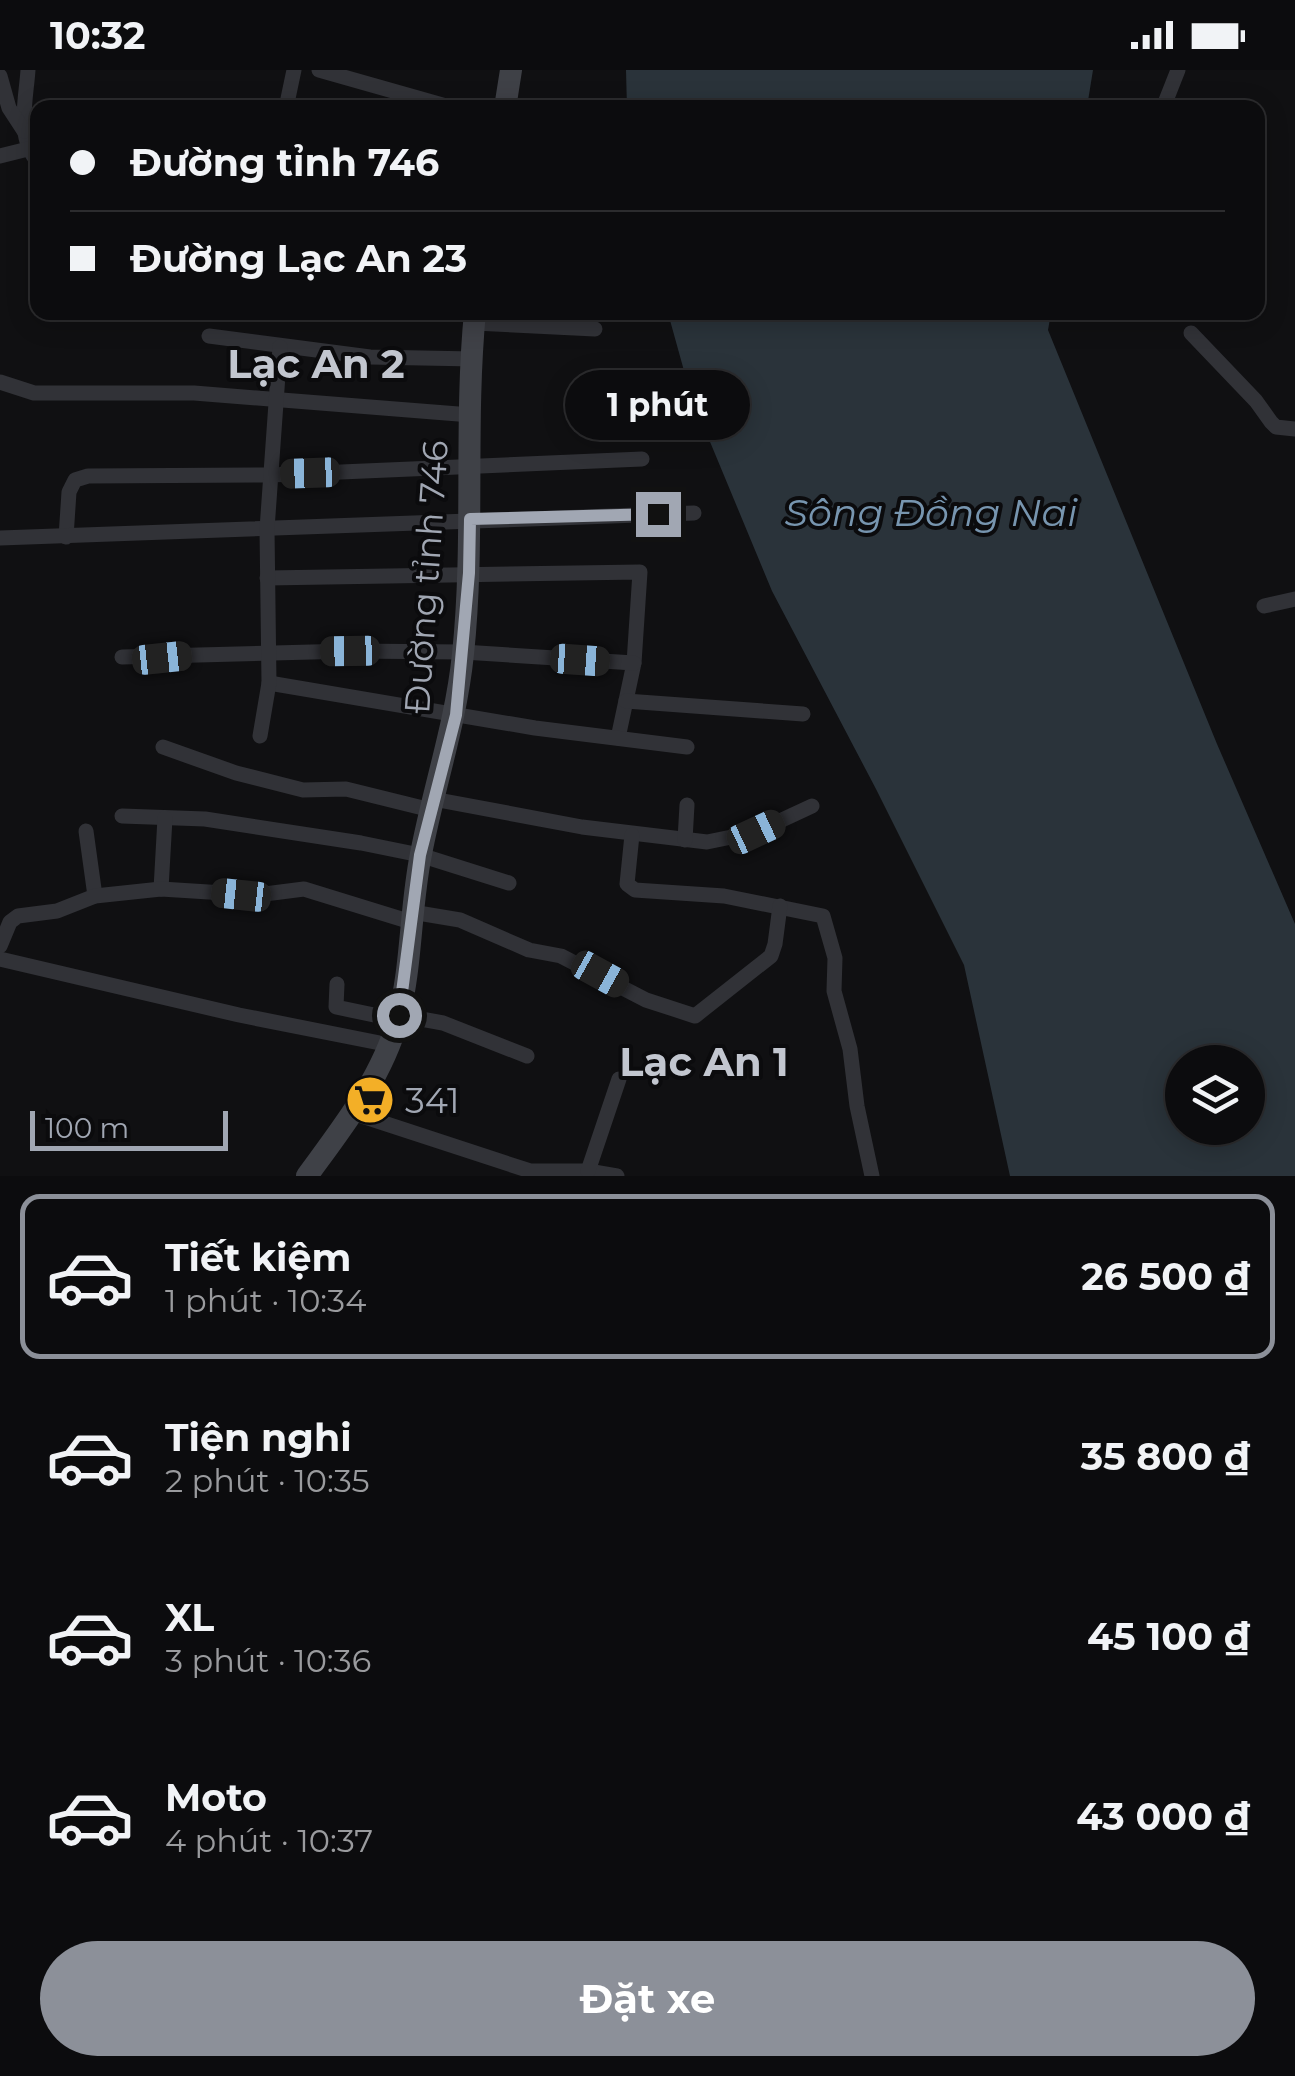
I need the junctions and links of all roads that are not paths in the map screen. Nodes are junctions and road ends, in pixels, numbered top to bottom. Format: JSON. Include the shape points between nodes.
{"nodes":[{"id":1,"x":28,"y":70,"type":"edge"},
{"id":2,"x":294,"y":70,"type":"edge"},
{"id":3,"x":319,"y":70,"type":"edge"},
{"id":4,"x":511,"y":70,"type":"edge"},
{"id":5,"x":1178,"y":70,"type":"edge"},
{"id":6,"x":0,"y":76,"type":"edge"},
{"id":7,"x":288,"y":100,"type":"edge"},
{"id":8,"x":425,"y":100,"type":"edge"},
{"id":9,"x":506,"y":100,"type":"edge"},
{"id":10,"x":1165,"y":100,"type":"edge"},
{"id":11,"x":24,"y":132,"type":"junction"},
{"id":12,"x":30,"y":148,"type":"edge"},
{"id":13,"x":0,"y":156,"type":"edge"},
{"id":14,"x":30,"y":156,"type":"edge"},
{"id":15,"x":474,"y":320,"type":"edge"},
{"id":16,"x":496,"y":320,"type":"edge"},
{"id":17,"x":596,"y":329,"type":"dead end"},
{"id":18,"x":1191,"y":333,"type":"dead end"},
{"id":19,"x":209,"y":336,"type":"dead end"},
{"id":20,"x":280,"y":347,"type":"junction"},
{"id":21,"x":474,"y":358,"type":"junction"},
{"id":22,"x":0,"y":382,"type":"edge"},
{"id":23,"x":274,"y":402,"type":"junction"},
{"id":24,"x":471,"y":415,"type":"junction"},
{"id":25,"x":1295,"y":429,"type":"edge"},
{"id":26,"x":642,"y":459,"type":"dead end"},
{"id":27,"x":472,"y":464,"type":"junction"},
{"id":28,"x":270,"y":474,"type":"junction"},
{"id":29,"x":694,"y":513,"type":"dead end"},
{"id":30,"x":470,"y":519,"type":"junction"},
{"id":31,"x":267,"y":529,"type":"junction"},
{"id":32,"x":66,"y":537,"type":"junction"},
{"id":33,"x":0,"y":538,"type":"edge"},
{"id":34,"x":469,"y":573,"type":"junction"},
{"id":35,"x":267,"y":578,"type":"junction"},
{"id":36,"x":1295,"y":599,"type":"edge"},
{"id":37,"x":1264,"y":606,"type":"dead end"},
{"id":38,"x":267,"y":652,"type":"junction"},
{"id":39,"x":464,"y":652,"type":"junction"},
{"id":40,"x":122,"y":657,"type":"dead end"},
{"id":41,"x":634,"y":663,"type":"junction"},
{"id":42,"x":269,"y":683,"type":"junction"},
{"id":43,"x":626,"y":701,"type":"junction"},
{"id":44,"x":803,"y":714,"type":"dead end"},
{"id":45,"x":456,"y":715,"type":"junction"},
{"id":46,"x":260,"y":736,"type":"dead end"},
{"id":47,"x":618,"y":738,"type":"junction"},
{"id":48,"x":164,"y":747,"type":"dead end"},
{"id":49,"x":686,"y":748,"type":"dead end"},
{"id":50,"x":432,"y":804,"type":"junction"},
{"id":51,"x":687,"y":806,"type":"dead end"},
{"id":52,"x":812,"y":806,"type":"dead end"},
{"id":53,"x":122,"y":816,"type":"dead end"},
{"id":54,"x":164,"y":818,"type":"junction"},
{"id":55,"x":86,"y":832,"type":"dead end"},
{"id":56,"x":632,"y":835,"type":"junction"},
{"id":57,"x":685,"y":840,"type":"junction"},
{"id":58,"x":420,"y":855,"type":"junction"},
{"id":59,"x":510,"y":882,"type":"dead end"},
{"id":60,"x":160,"y":889,"type":"junction"},
{"id":61,"x":95,"y":896,"type":"junction"},
{"id":62,"x":780,"y":906,"type":"junction"},
{"id":63,"x":412,"y":917,"type":"junction"},
{"id":64,"x":0,"y":946,"type":"edge"},
{"id":65,"x":0,"y":958,"type":"edge"},
{"id":66,"x":337,"y":984,"type":"dead end"},
{"id":67,"x":398,"y":1018,"type":"junction"},
{"id":68,"x":390,"y":1044,"type":"junction"},
{"id":69,"x":527,"y":1056,"type":"dead end"},
{"id":70,"x":619,"y":1079,"type":"dead end"},
{"id":71,"x":353,"y":1113,"type":"junction"},
{"id":72,"x":588,"y":1171,"type":"junction"},
{"id":73,"x":530,"y":1174,"type":"edge"},
{"id":74,"x":307,"y":1176,"type":"edge"},
{"id":75,"x":617,"y":1176,"type":"edge"},
{"id":76,"x":872,"y":1176,"type":"edge"}],
"edges":[{"from":1,"to":11,"type":"street"},
{"from":2,"to":7,"type":"street"},
{"from":3,"to":8,"type":"street"},
{"from":4,"to":9,"type":"main road"},
{"from":5,"to":10,"type":"street"},
{"from":6,"to":11,"type":"street"},
{"from":11,"to":12,"type":"street"},
{"from":13,"to":14,"type":"street"},
{"from":15,"to":21,"type":"main road","name":"Đường tỉnh 746"},
{"from":16,"to":17,"type":"street"},
{"from":18,"to":25,"type":"street","via":[[1270,422]]},
{"from":19,"to":20,"type":"street"},
{"from":20,"to":21,"type":"street"},
{"from":20,"to":23,"type":"street"},
{"from":21,"to":24,"type":"main road","name":"Đường tỉnh 746"},
{"from":22,"to":23,"type":"street","via":[[34,393]]},
{"from":23,"to":24,"type":"street"},
{"from":23,"to":28,"type":"street"},
{"from":24,"to":27,"type":"main road","name":"Đường tỉnh 746"},
{"from":26,"to":27,"type":"street"},
{"from":27,"to":28,"type":"street"},
{"from":27,"to":30,"type":"main road","name":"Đường tỉnh 746"},
{"from":28,"to":31,"type":"street"},
{"from":28,"to":32,"type":"street","via":[[75,480]]},
{"from":29,"to":30,"type":"street"},
{"from":30,"to":31,"type":"street"},
{"from":30,"to":34,"type":"main road","name":"Đường tỉnh 746"},
{"from":31,"to":32,"type":"street"},
{"from":31,"to":35,"type":"street"},
{"from":32,"to":33,"type":"street"},
{"from":34,"to":35,"type":"street"},
{"from":34,"to":39,"type":"main road","name":"Đường tỉnh 746"},
{"from":34,"to":41,"type":"street","via":[[640,572]]},
{"from":35,"to":38,"type":"street"},
{"from":36,"to":37,"type":"street"},
{"from":38,"to":39,"type":"street"},
{"from":38,"to":40,"type":"street"},
{"from":38,"to":42,"type":"street"},
{"from":39,"to":41,"type":"street"},
{"from":39,"to":45,"type":"main road","name":"Đường tỉnh 746"},
{"from":41,"to":43,"type":"street"},
{"from":42,"to":45,"type":"street"},
{"from":42,"to":46,"type":"street"},
{"from":43,"to":44,"type":"street"},
{"from":43,"to":47,"type":"street"},
{"from":45,"to":47,"type":"street"},
{"from":45,"to":50,"type":"main road","name":"Đường tỉnh 746"},
{"from":47,"to":49,"type":"street"},
{"from":48,"to":50,"type":"street","via":[[303,790],[346,789]]},
{"from":50,"to":56,"type":"street"},
{"from":50,"to":58,"type":"main road","name":"Đường tỉnh 746"},
{"from":51,"to":57,"type":"street"},
{"from":52,"to":57,"type":"street","via":[[731,839]]},
{"from":53,"to":54,"type":"street"},
{"from":54,"to":58,"type":"street"},
{"from":54,"to":60,"type":"street"},
{"from":55,"to":61,"type":"street"},
{"from":56,"to":57,"type":"street"},
{"from":56,"to":62,"type":"street","via":[[627,884],[635,890]]},
{"from":58,"to":59,"type":"street"},
{"from":58,"to":63,"type":"main road","name":"Đường tỉnh 746"},
{"from":60,"to":61,"type":"street"},
{"from":60,"to":63,"type":"street","via":[[257,895],[304,888]]},
{"from":61,"to":64,"type":"street","via":[[18,916]]},
{"from":62,"to":63,"type":"street","via":[[770,956],[694,1016],[646,1000],[561,956],[529,950],[460,920]]},
{"from":62,"to":76,"type":"street","via":[[824,918]]},
{"from":63,"to":67,"type":"main road","name":"Đường tỉnh 746"},
{"from":65,"to":68,"type":"street"},
{"from":66,"to":67,"type":"street","via":[[336,1007]]},
{"from":67,"to":68,"type":"main road","name":"Đường tỉnh 746"},
{"from":67,"to":69,"type":"street","via":[[443,1023]]},
{"from":68,"to":71,"type":"main road","name":"Đường tỉnh 746"},
{"from":70,"to":72,"type":"street"},
{"from":71,"to":73,"type":"street"},
{"from":71,"to":74,"type":"main road","name":"Đường tỉnh 746"},
{"from":72,"to":73,"type":"street"},
{"from":72,"to":75,"type":"street"}]}
